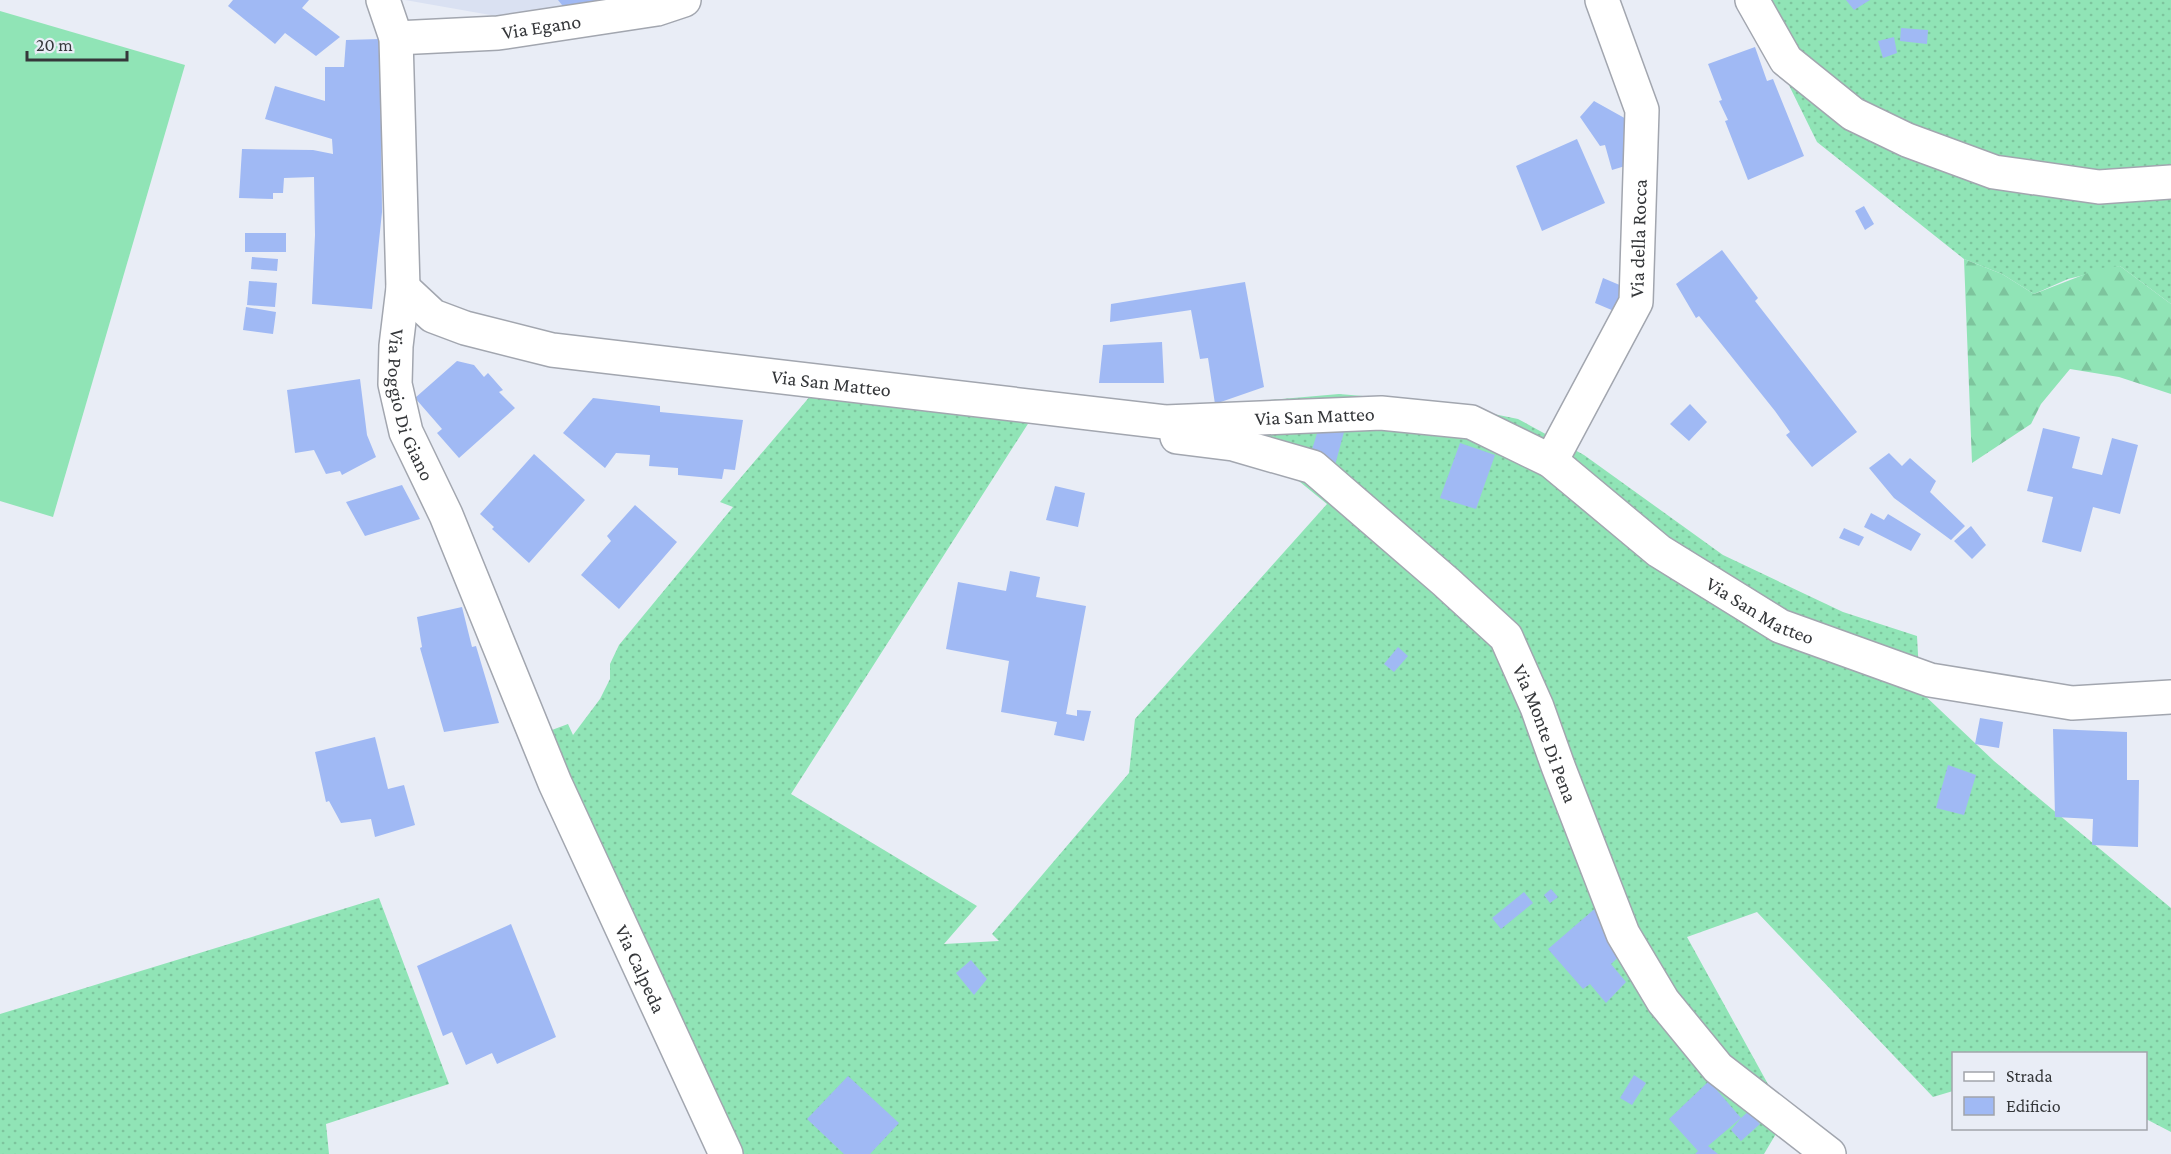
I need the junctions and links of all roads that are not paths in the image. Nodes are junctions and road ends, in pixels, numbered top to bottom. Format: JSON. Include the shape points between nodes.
{"nodes":[{"id":1,"x":383,"y":0,"type":"edge"},
{"id":2,"x":684,"y":0,"type":"edge"},
{"id":3,"x":1602,"y":0,"type":"edge"},
{"id":4,"x":1752,"y":0,"type":"edge"},
{"id":5,"x":396,"y":38,"type":"junction"},
{"id":6,"x":2171,"y":182,"type":"edge"},
{"id":7,"x":403,"y":288,"type":"junction"},
{"id":8,"x":1165,"y":422,"type":"junction"},
{"id":9,"x":1551,"y":461,"type":"junction"},
{"id":10,"x":2171,"y":697,"type":"edge"},
{"id":11,"x":555,"y":783,"type":"joint"},
{"id":12,"x":726,"y":1154,"type":"edge"},
{"id":13,"x":1829,"y":1154,"type":"edge"}],
"edges":[{"from":1,"to":5,"type":"street","name":"Via Poggio Di Giano"},
{"from":2,"to":5,"type":"street","name":"Via Egano","via":[[657,9],[498,33]]},
{"from":3,"to":9,"type":"street","name":"Via della Rocca","via":[[1642,110],[1636,302]]},
{"from":4,"to":6,"type":"street","via":[[1786,60],[1853,114],[1907,140],[1994,172],[2099,187]]},
{"from":5,"to":7,"type":"street","name":"Via Poggio Di Giano"},
{"from":7,"to":8,"type":"street","name":"Via San Matteo","via":[[433,316],[552,350]]},
{"from":7,"to":11,"type":"street","name":"Via Poggio Di Giano","via":[[395,384],[406,432],[446,515]]},
{"from":8,"to":9,"type":"street","name":"Via San Matteo","via":[[1381,413],[1472,422]]},
{"from":8,"to":13,"type":"street","name":"Via Monte Di Pena","via":[[1177,437],[1233,444],[1313,467],[1506,637],[1537,706],[1623,934],[1663,1001],[1718,1068]]},
{"from":9,"to":10,"type":"street","name":"Via San Matteo","via":[[1659,551],[1780,626],[1930,680],[2072,703]]},
{"from":11,"to":12,"type":"street","name":"Via Calpeda"}]}
